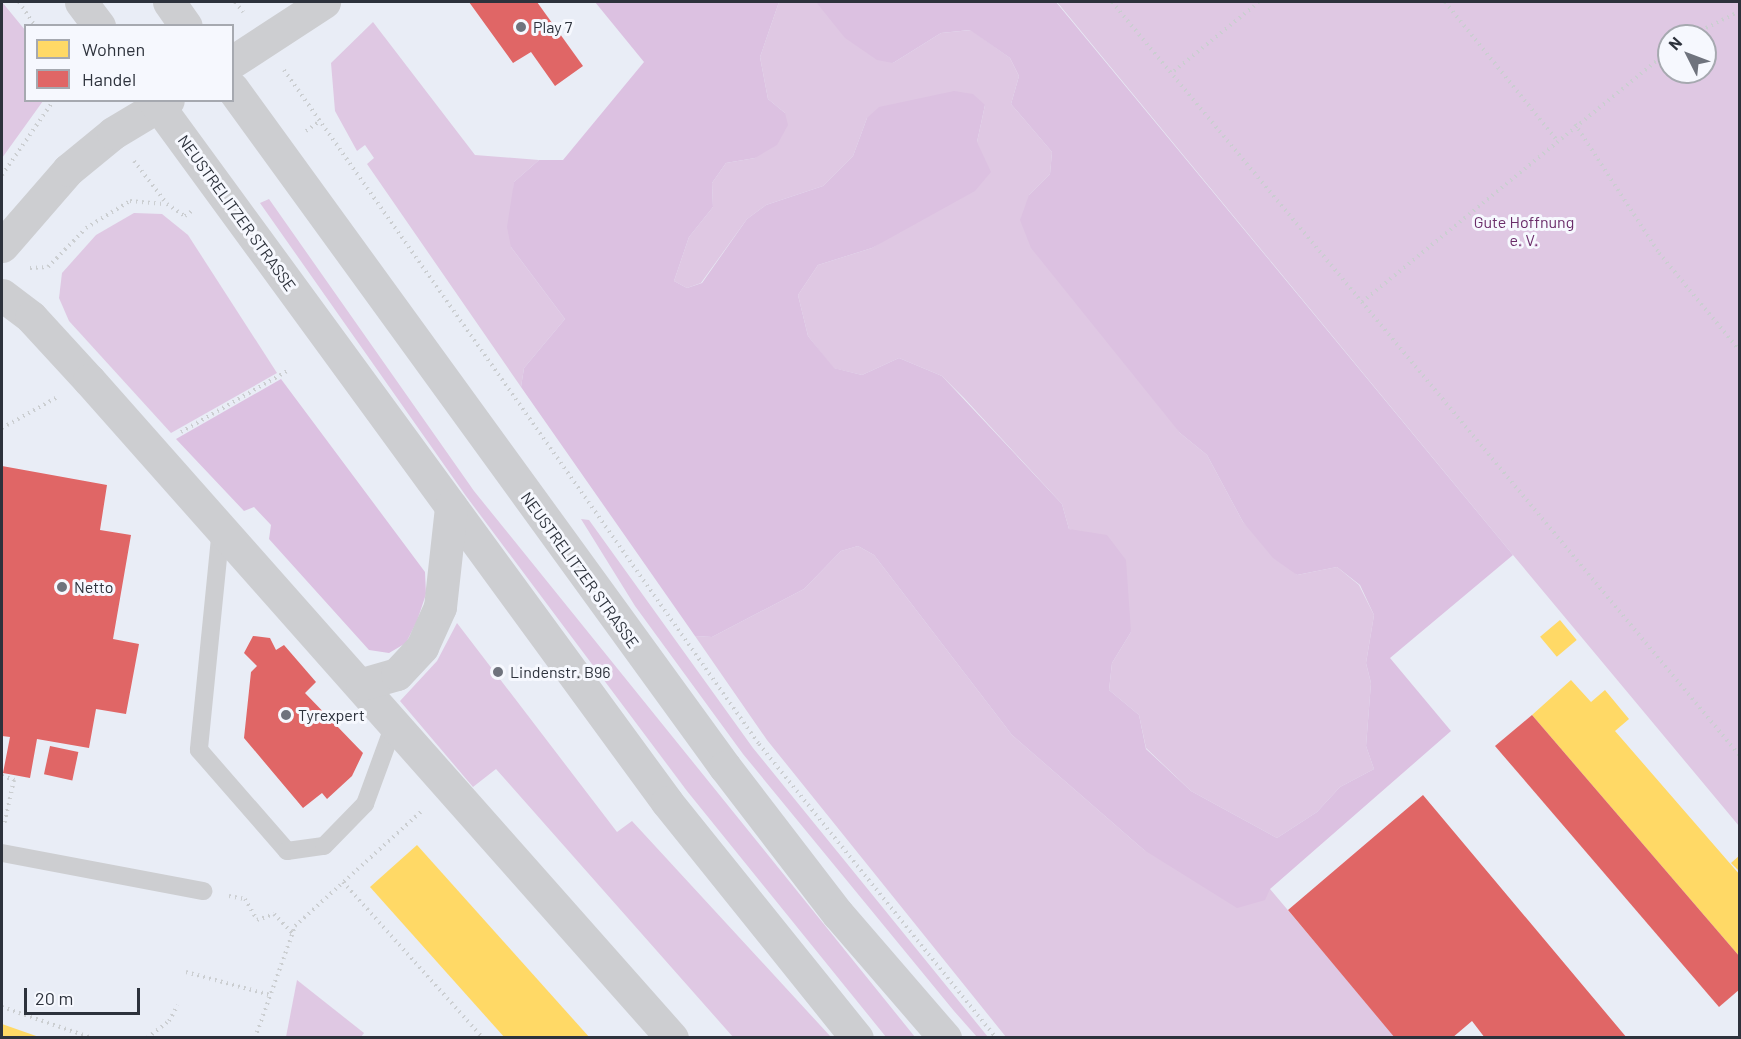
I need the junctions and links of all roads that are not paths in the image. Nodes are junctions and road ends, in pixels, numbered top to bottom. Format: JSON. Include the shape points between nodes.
{"nodes":[{"id":1,"x":81,"y":2,"type":"edge"},
{"id":2,"x":168,"y":2,"type":"edge"},
{"id":3,"x":324,"y":2,"type":"edge"},
{"id":4,"x":98,"y":24,"type":"edge"},
{"id":5,"x":184,"y":24,"type":"edge"},
{"id":6,"x":234,"y":61,"type":"edge"},
{"id":7,"x":234,"y":91,"type":"edge"},
{"id":8,"x":160,"y":102,"type":"edge"},
{"id":9,"x":2,"y":246,"type":"edge"},
{"id":10,"x":2,"y":295,"type":"edge"},
{"id":11,"x":451,"y":507,"type":"junction"},
{"id":12,"x":221,"y":528,"type":"junction"},
{"id":13,"x":362,"y":684,"type":"junction"},
{"id":14,"x":395,"y":722,"type":"junction"},
{"id":15,"x":2,"y":853,"type":"edge"},
{"id":16,"x":203,"y":891,"type":"dead end"},
{"id":17,"x":672,"y":1038,"type":"edge"},
{"id":18,"x":857,"y":1038,"type":"edge"},
{"id":19,"x":945,"y":1038,"type":"edge"}],
"edges":[{"from":1,"to":4,"type":"main road"},
{"from":2,"to":5,"type":"main road"},
{"from":3,"to":6,"type":"main road"},
{"from":7,"to":19,"type":"main road","name":"NEUSTRELITZER STRASSE","via":[[725,767],[838,914]]},
{"from":8,"to":9,"type":"main road","via":[[68,170]]},
{"from":8,"to":11,"type":"main road","name":"NEUSTRELITZER STRASSE"},
{"from":10,"to":12,"type":"main road","via":[[31,317]]},
{"from":11,"to":13,"type":"main road","via":[[440,607],[422,647],[397,674]]},
{"from":11,"to":18,"type":"main road","name":"NEUSTRELITZER STRASSE","via":[[668,802]]},
{"from":12,"to":13,"type":"main road"},
{"from":12,"to":14,"type":"lane","via":[[199,750],[287,851],[324,846],[365,804]]},
{"from":13,"to":14,"type":"main road"},
{"from":14,"to":17,"type":"main road"},
{"from":15,"to":16,"type":"lane"}]}
